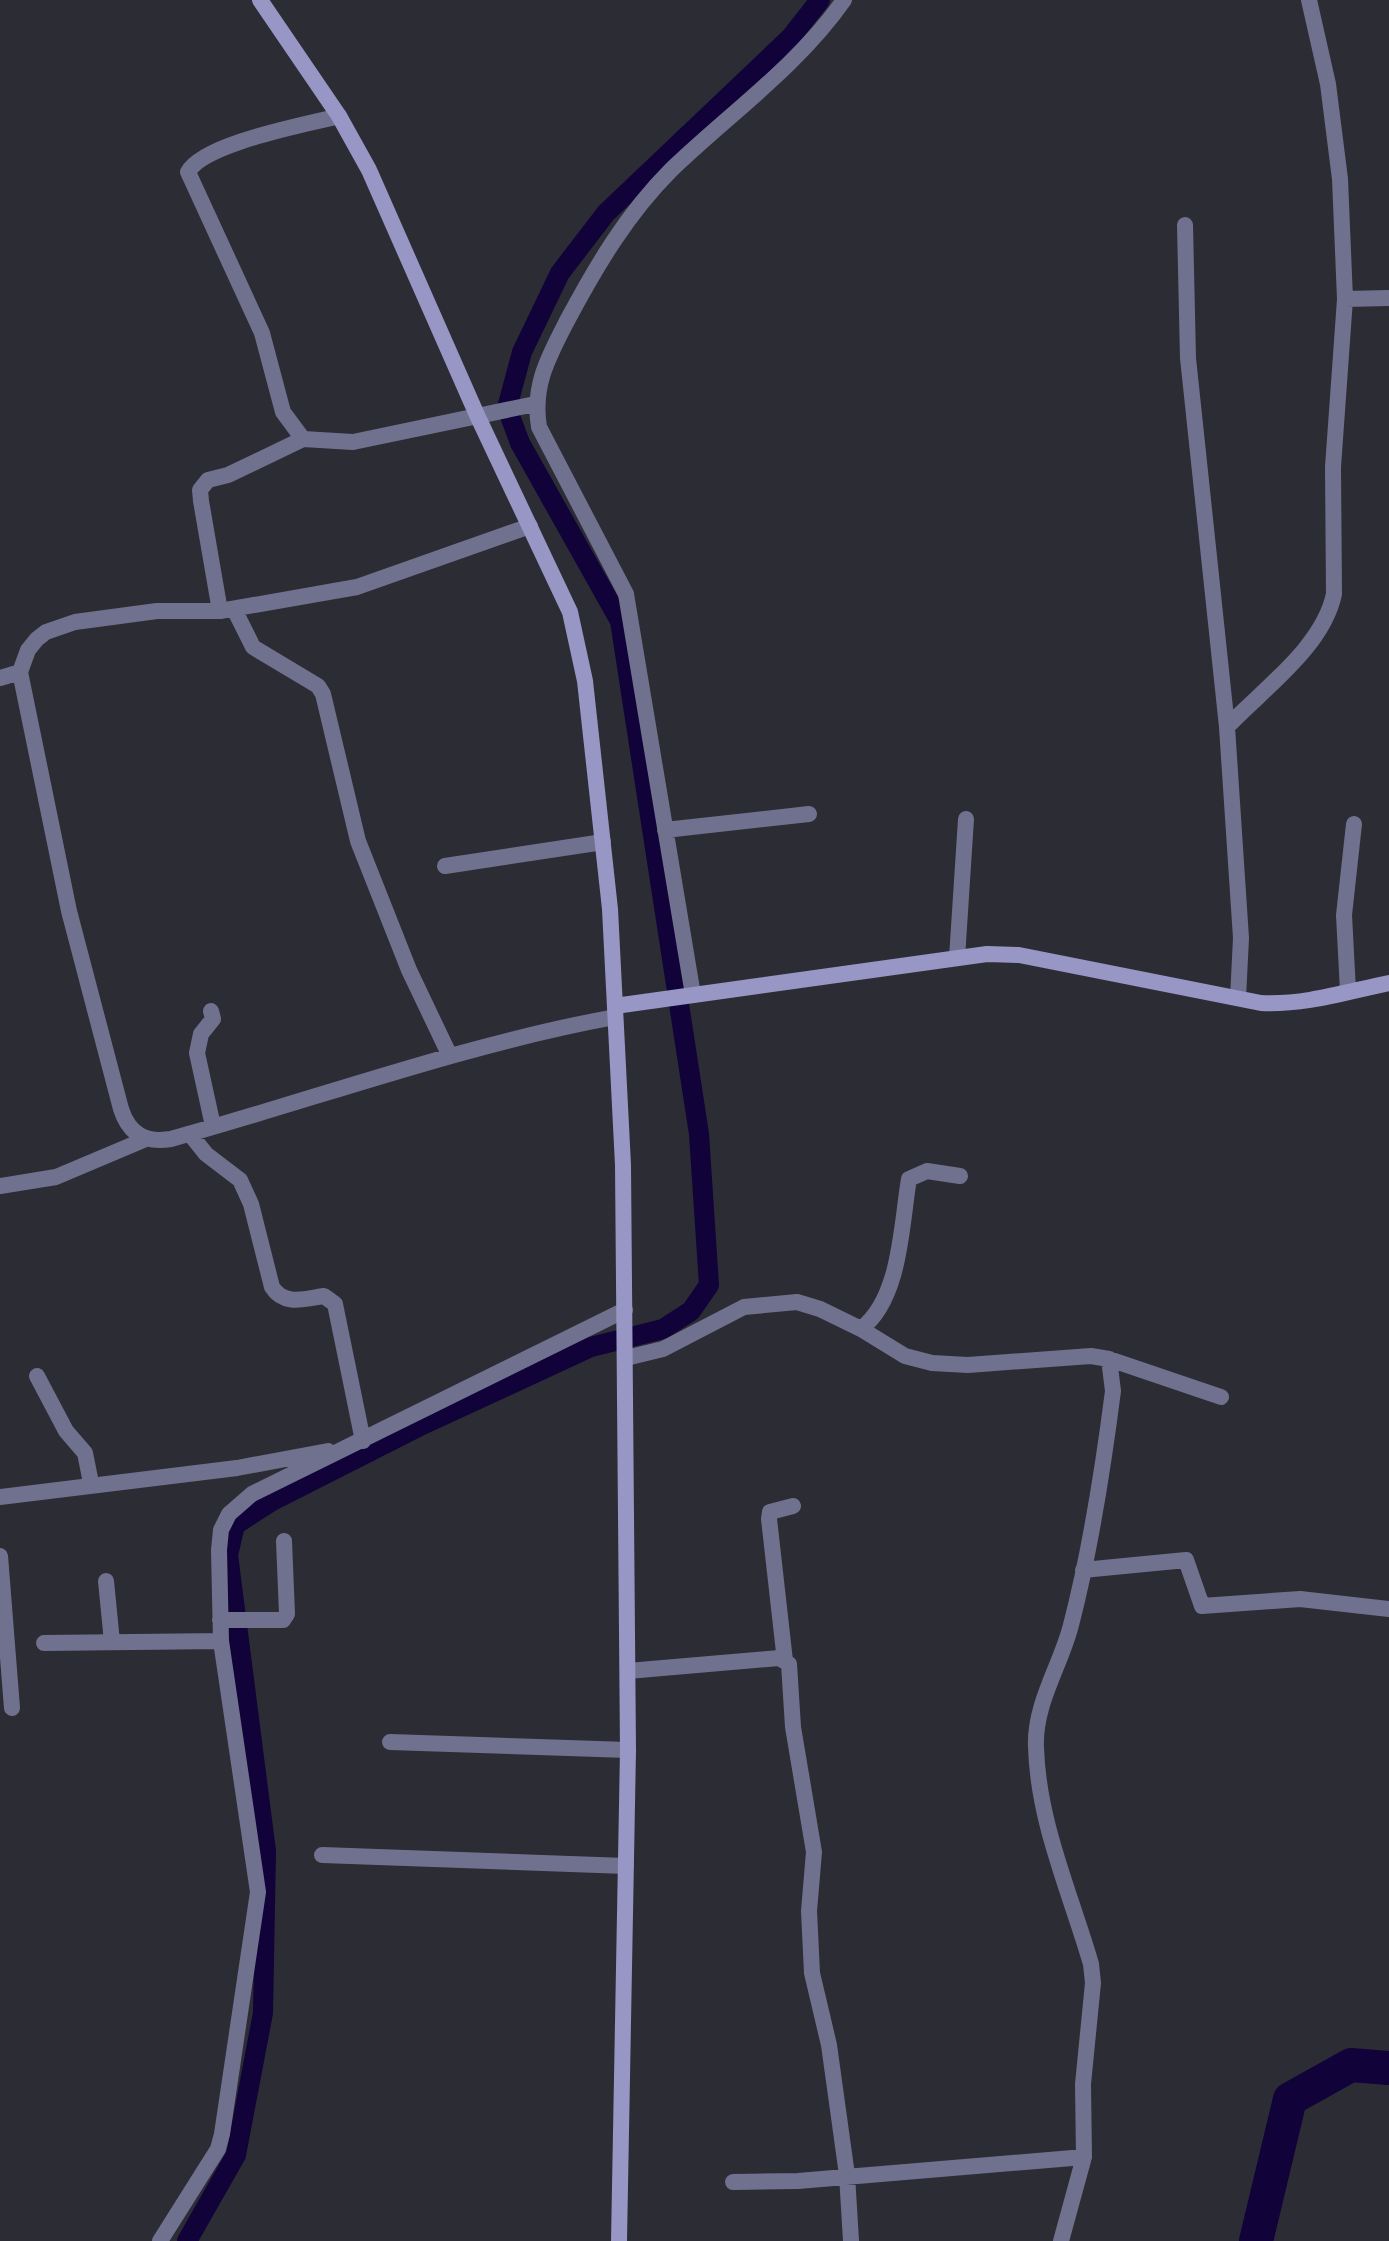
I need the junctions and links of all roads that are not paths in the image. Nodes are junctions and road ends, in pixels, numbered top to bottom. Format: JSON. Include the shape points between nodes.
{"nodes":[{"id":1,"x":260,"y":0,"type":"edge"},
{"id":2,"x":844,"y":0,"type":"edge"},
{"id":3,"x":1309,"y":0,"type":"edge"},
{"id":4,"x":339,"y":116,"type":"junction"},
{"id":5,"x":1185,"y":225,"type":"dead end"},
{"id":6,"x":1389,"y":298,"type":"edge"},
{"id":7,"x":1345,"y":299,"type":"junction"},
{"id":8,"x":529,"y":406,"type":"junction"},
{"id":9,"x":485,"y":413,"type":"junction"},
{"id":10,"x":303,"y":439,"type":"junction"},
{"id":11,"x":530,"y":526,"type":"junction"},
{"id":12,"x":227,"y":610,"type":"junction"},
{"id":13,"x":20,"y":672,"type":"junction"},
{"id":14,"x":0,"y":678,"type":"edge"},
{"id":15,"x":1227,"y":727,"type":"junction"},
{"id":16,"x":809,"y":814,"type":"dead end"},
{"id":17,"x":966,"y":819,"type":"dead end"},
{"id":18,"x":1354,"y":824,"type":"dead end"},
{"id":19,"x":665,"y":830,"type":"junction"},
{"id":20,"x":603,"y":842,"type":"junction"},
{"id":21,"x":445,"y":866,"type":"dead end"},
{"id":22,"x":957,"y":958,"type":"junction"},
{"id":23,"x":1389,"y":983,"type":"edge"},
{"id":24,"x":1348,"y":991,"type":"junction"},
{"id":25,"x":679,"y":997,"type":"junction"},
{"id":26,"x":1238,"y":998,"type":"junction"},
{"id":27,"x":211,"y":1011,"type":"dead end"},
{"id":28,"x":615,"y":1012,"type":"junction"},
{"id":29,"x":449,"y":1054,"type":"junction"},
{"id":30,"x":213,"y":1126,"type":"junction"},
{"id":31,"x":190,"y":1134,"type":"junction"},
{"id":32,"x":146,"y":1139,"type":"junction"},
{"id":33,"x":960,"y":1176,"type":"dead end"},
{"id":34,"x":0,"y":1186,"type":"edge"},
{"id":35,"x":625,"y":1316,"type":"junction"},
{"id":36,"x":861,"y":1329,"type":"junction"},
{"id":37,"x":626,"y":1352,"type":"junction"},
{"id":38,"x":1109,"y":1359,"type":"junction"},
{"id":39,"x":37,"y":1376,"type":"dead end"},
{"id":40,"x":1221,"y":1397,"type":"dead end"},
{"id":41,"x":356,"y":1444,"type":"junction"},
{"id":42,"x":237,"y":1468,"type":"junction"},
{"id":43,"x":91,"y":1483,"type":"junction"},
{"id":44,"x":252,"y":1494,"type":"junction"},
{"id":45,"x":0,"y":1497,"type":"edge"},
{"id":46,"x":793,"y":1506,"type":"dead end"},
{"id":47,"x":284,"y":1541,"type":"dead end"},
{"id":48,"x":0,"y":1556,"type":"edge"},
{"id":49,"x":1083,"y":1570,"type":"junction"},
{"id":50,"x":106,"y":1581,"type":"dead end"},
{"id":51,"x":1389,"y":1609,"type":"edge"},
{"id":52,"x":230,"y":1621,"type":"junction"},
{"id":53,"x":221,"y":1641,"type":"junction"},
{"id":54,"x":112,"y":1642,"type":"junction"},
{"id":55,"x":44,"y":1643,"type":"dead end"},
{"id":56,"x":775,"y":1659,"type":"junction"},
{"id":57,"x":628,"y":1671,"type":"junction"},
{"id":58,"x":12,"y":1708,"type":"dead end"},
{"id":59,"x":390,"y":1742,"type":"dead end"},
{"id":60,"x":628,"y":1750,"type":"junction"},
{"id":61,"x":322,"y":1855,"type":"dead end"},
{"id":62,"x":626,"y":1866,"type":"junction"},
{"id":63,"x":1084,"y":2157,"type":"junction"},
{"id":64,"x":847,"y":2175,"type":"junction"},
{"id":65,"x":733,"y":2182,"type":"dead end"},
{"id":66,"x":160,"y":2241,"type":"edge"},
{"id":67,"x":619,"y":2241,"type":"edge"},
{"id":68,"x":851,"y":2241,"type":"edge"},
{"id":69,"x":1061,"y":2241,"type":"edge"}],
"edges":[{"from":1,"to":4,"type":"main road"},
{"from":2,"to":8,"type":"street","via":[[804,50],[672,170],[630,216],[543,367]]},
{"from":3,"to":7,"type":"street","via":[[1328,84],[1340,179]]},
{"from":4,"to":9,"type":"main road"},
{"from":4,"to":10,"type":"street","via":[[214,151],[193,162],[188,172],[262,333],[283,412]]},
{"from":5,"to":15,"type":"street","via":[[1188,358]]},
{"from":6,"to":7,"type":"street"},
{"from":7,"to":15,"type":"street","via":[[1333,467],[1331,611],[1297,656]]},
{"from":8,"to":9,"type":"street"},
{"from":8,"to":19,"type":"street","via":[[626,594]]},
{"from":9,"to":10,"type":"street","via":[[353,442]]},
{"from":9,"to":11,"type":"main road"},
{"from":10,"to":12,"type":"street","via":[[208,480],[200,490]]},
{"from":11,"to":12,"type":"street","via":[[372,583]]},
{"from":11,"to":20,"type":"main road","via":[[570,612],[585,681]]},
{"from":12,"to":13,"type":"street","via":[[157,611],[57,627],[37,639]]},
{"from":12,"to":29,"type":"street","via":[[253,647],[323,694],[358,841],[406,965]]},
{"from":13,"to":14,"type":"street"},
{"from":13,"to":32,"type":"street","via":[[69,911],[121,1109],[134,1133]]},
{"from":15,"to":26,"type":"street","via":[[1241,938]]},
{"from":16,"to":19,"type":"street"},
{"from":17,"to":22,"type":"street"},
{"from":18,"to":24,"type":"street","via":[[1344,915]]},
{"from":19,"to":25,"type":"street"},
{"from":20,"to":21,"type":"street"},
{"from":20,"to":28,"type":"main road"},
{"from":22,"to":25,"type":"main road"},
{"from":22,"to":26,"type":"main road","via":[[1019,955]]},
{"from":23,"to":24,"type":"main road"},
{"from":24,"to":26,"type":"main road","via":[[1290,1004]]},
{"from":25,"to":28,"type":"main road"},
{"from":27,"to":30,"type":"street","via":[[213,1019],[201,1034],[197,1053]]},
{"from":28,"to":29,"type":"street"},
{"from":28,"to":35,"type":"main road"},
{"from":29,"to":30,"type":"street"},
{"from":30,"to":31,"type":"street"},
{"from":31,"to":32,"type":"street"},
{"from":31,"to":41,"type":"street","via":[[240,1180],[278,1296],[324,1296],[335,1304]]},
{"from":32,"to":34,"type":"street","via":[[56,1177]]},
{"from":33,"to":36,"type":"street","via":[[927,1171],[909,1179],[892,1280],[873,1320]]},
{"from":35,"to":37,"type":"main road"},
{"from":35,"to":41,"type":"street"},
{"from":36,"to":37,"type":"street","via":[[797,1302],[767,1302],[744,1307],[663,1349]]},
{"from":36,"to":38,"type":"street","via":[[905,1356],[932,1363]]},
{"from":37,"to":57,"type":"main road"},
{"from":38,"to":40,"type":"street"},
{"from":38,"to":49,"type":"street","via":[[1113,1391]]},
{"from":39,"to":43,"type":"street","via":[[66,1431],[85,1453]]},
{"from":41,"to":42,"type":"street"},
{"from":41,"to":44,"type":"street"},
{"from":42,"to":43,"type":"street"},
{"from":42,"to":44,"type":"street"},
{"from":43,"to":45,"type":"street"},
{"from":44,"to":52,"type":"street","via":[[229,1514],[221,1530]]},
{"from":46,"to":56,"type":"street","via":[[770,1512],[769,1519]]},
{"from":47,"to":52,"type":"street","via":[[287,1614],[278,1622]]},
{"from":48,"to":58,"type":"street"},
{"from":49,"to":51,"type":"street","via":[[1186,1560],[1202,1606],[1300,1599]]},
{"from":49,"to":63,"type":"street","via":[[1036,1744],[1049,1832],[1092,1974],[1083,2084]]},
{"from":50,"to":54,"type":"street"},
{"from":52,"to":53,"type":"street"},
{"from":53,"to":54,"type":"street"},
{"from":53,"to":66,"type":"street","via":[[256,1867],[256,1919],[218,2149]]},
{"from":54,"to":55,"type":"street"},
{"from":56,"to":57,"type":"street"},
{"from":56,"to":64,"type":"street","via":[[792,1677],[793,1727],[814,1852],[809,1911],[812,1973],[829,2045]]},
{"from":57,"to":60,"type":"main road"},
{"from":59,"to":60,"type":"street"},
{"from":60,"to":62,"type":"main road"},
{"from":61,"to":62,"type":"street"},
{"from":62,"to":67,"type":"main road"},
{"from":63,"to":64,"type":"street"},
{"from":63,"to":69,"type":"street"},
{"from":64,"to":65,"type":"street"},
{"from":64,"to":68,"type":"street"}]}
